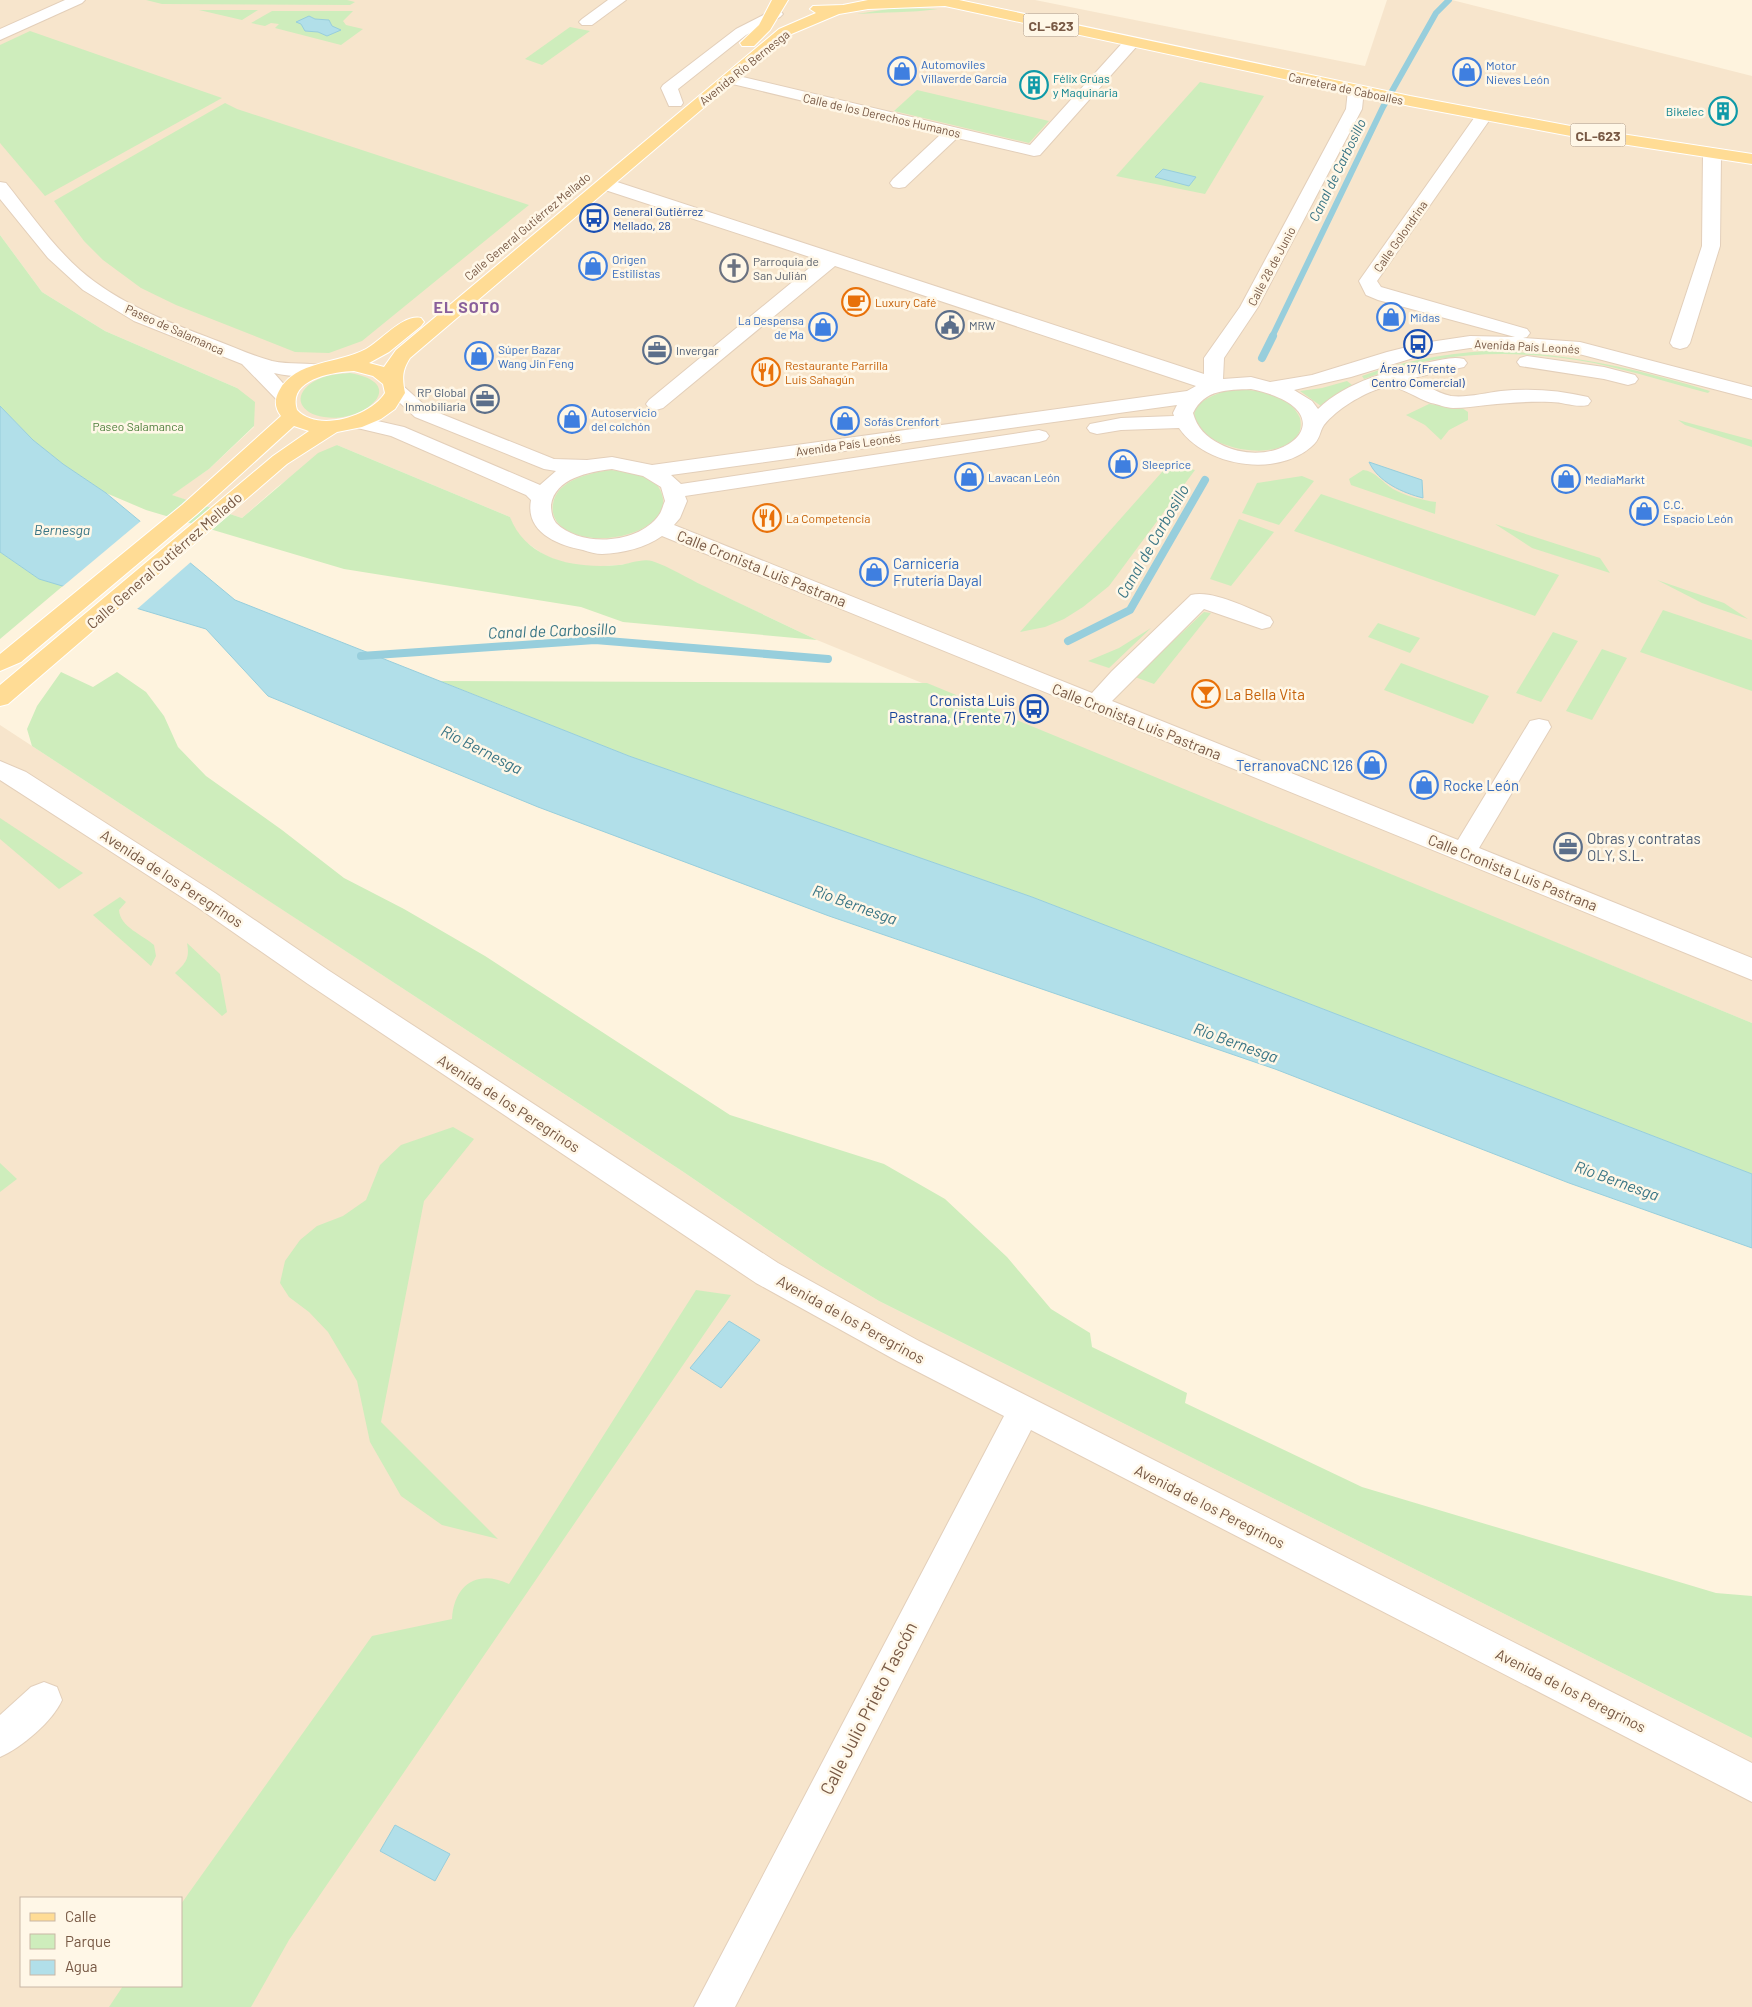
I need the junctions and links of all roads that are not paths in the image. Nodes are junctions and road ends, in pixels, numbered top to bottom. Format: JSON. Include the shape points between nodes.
{"nodes":[{"id":1,"x":77,"y":0,"type":"edge"},
{"id":2,"x":618,"y":0,"type":"edge"},
{"id":3,"x":884,"y":0,"type":"edge"},
{"id":4,"x":940,"y":1,"type":"edge"},
{"id":5,"x":787,"y":5,"type":"edge"},
{"id":6,"x":869,"y":5,"type":"junction"},
{"id":7,"x":836,"y":10,"type":"junction"},
{"id":8,"x":587,"y":22,"type":"dead end"},
{"id":9,"x":0,"y":35,"type":"edge"},
{"id":10,"x":1131,"y":43,"type":"junction"},
{"id":11,"x":730,"y":79,"type":"junction"},
{"id":12,"x":1365,"y":92,"type":"junction"},
{"id":13,"x":674,"y":111,"type":"junction"},
{"id":14,"x":1485,"y":115,"type":"junction"},
{"id":15,"x":953,"y":132,"type":"junction"},
{"id":16,"x":1712,"y":154,"type":"junction"},
{"id":17,"x":1752,"y":159,"type":"edge"},
{"id":18,"x":899,"y":183,"type":"dead end"},
{"id":19,"x":605,"y":184,"type":"junction"},
{"id":20,"x":0,"y":187,"type":"edge"},
{"id":21,"x":832,"y":259,"type":"junction"},
{"id":22,"x":488,"y":260,"type":"dead end"},
{"id":23,"x":428,"y":310,"type":"dead end"},
{"id":24,"x":1451,"y":315,"type":"junction"},
{"id":25,"x":1470,"y":342,"type":"junction"},
{"id":26,"x":1680,"y":343,"type":"dead end"},
{"id":27,"x":1580,"y":348,"type":"junction"},
{"id":28,"x":249,"y":360,"type":"junction"},
{"id":29,"x":327,"y":368,"type":"junction"},
{"id":30,"x":1381,"y":381,"type":"junction"},
{"id":31,"x":394,"y":384,"type":"junction"},
{"id":32,"x":1213,"y":386,"type":"junction"},
{"id":33,"x":1272,"y":387,"type":"junction"},
{"id":34,"x":1752,"y":393,"type":"edge"},
{"id":35,"x":285,"y":397,"type":"junction"},
{"id":36,"x":1191,"y":397,"type":"junction"},
{"id":37,"x":1581,"y":401,"type":"dead end"},
{"id":38,"x":656,"y":404,"type":"dead end"},
{"id":39,"x":1752,"y":411,"type":"edge"},
{"id":40,"x":292,"y":417,"type":"junction"},
{"id":41,"x":360,"y":422,"type":"junction"},
{"id":42,"x":1185,"y":422,"type":"junction"},
{"id":43,"x":1314,"y":424,"type":"junction"},
{"id":44,"x":331,"y":427,"type":"junction"},
{"id":45,"x":589,"y":466,"type":"junction"},
{"id":46,"x":654,"y":472,"type":"junction"},
{"id":47,"x":675,"y":491,"type":"junction"},
{"id":48,"x":541,"y":498,"type":"junction"},
{"id":49,"x":662,"y":528,"type":"junction"},
{"id":50,"x":1262,"y":622,"type":"dead end"},
{"id":51,"x":0,"y":663,"type":"edge"},
{"id":52,"x":0,"y":698,"type":"edge"},
{"id":53,"x":1096,"y":704,"type":"junction"},
{"id":54,"x":1539,"y":727,"type":"dead end"},
{"id":55,"x":0,"y":770,"type":"edge"},
{"id":56,"x":1464,"y":852,"type":"junction"},
{"id":57,"x":1752,"y":969,"type":"edge"},
{"id":58,"x":1024,"y":1410,"type":"junction"},
{"id":59,"x":44,"y":1700,"type":"dead end"},
{"id":60,"x":0,"y":1739,"type":"edge"},
{"id":61,"x":1752,"y":1782,"type":"edge"},
{"id":62,"x":714,"y":2007,"type":"edge"}],
"edges":[{"from":1,"to":9,"type":"street"},
{"from":2,"to":8,"type":"street"},
{"from":3,"to":6,"type":"main road","number":"CL-623"},
{"from":4,"to":6,"type":"main road","name":"Carretera de Caboalles","number":"CL-623"},
{"from":4,"to":10,"type":"main road","name":"Carretera de Caboalles","number":"CL-623"},
{"from":5,"to":7,"type":"main road","number":"CL-623"},
{"from":5,"to":13,"type":"main road","name":"Avenida Río Bernesga"},
{"from":6,"to":7,"type":"main road","number":"CL-623"},
{"from":7,"to":11,"type":"main road","name":"Avenida Río Bernesga","via":[[784,32]]},
{"from":10,"to":12,"type":"main road","name":"Carretera de Caboalles","number":"CL-623"},
{"from":10,"to":15,"type":"street","name":"Calle de los Derechos Humanos","via":[[1034,151]]},
{"from":11,"to":13,"type":"main road","name":"Avenida Río Bernesga"},
{"from":11,"to":15,"type":"street","name":"Calle de los Derechos Humanos"},
{"from":12,"to":14,"type":"main road","name":"Carretera de Caboalles","number":"CL-623"},
{"from":12,"to":32,"type":"street","name":"Calle 28 de Junio","via":[[1250,307],[1214,358]]},
{"from":13,"to":19,"type":"main road","name":"Calle General Gutiérrez Mellado"},
{"from":13,"to":22,"type":"main road","name":"Calle General Gutiérrez Mellado"},
{"from":14,"to":16,"type":"main road","name":"Carretera de Caboalles","number":"CL-623"},
{"from":14,"to":24,"type":"street","name":"Calle Golondrina","via":[[1368,281],[1373,291]]},
{"from":15,"to":18,"type":"street"},
{"from":16,"to":17,"type":"main road","name":"Carretera de Caboalles","number":"CL-623"},
{"from":16,"to":26,"type":"street","via":[[1711,246]]},
{"from":19,"to":21,"type":"street"},
{"from":19,"to":31,"type":"main road","name":"Calle General Gutiérrez Mellado","via":[[403,354],[394,367]]},
{"from":20,"to":28,"type":"street","name":"Paseo de Salamanca","via":[[50,250],[104,296],[161,326]]},
{"from":21,"to":32,"type":"street"},
{"from":21,"to":38,"type":"street"},
{"from":23,"to":29,"type":"main road","via":[[382,348],[364,358]]},
{"from":24,"to":25,"type":"street","name":"Calle Golondrina","via":[[1468,326],[1474,337]]},
{"from":24,"to":27,"type":"street","name":"Calle Golondrina"},
{"from":25,"to":27,"type":"street","name":"Avenida País Leonés"},
{"from":25,"to":33,"type":"street","name":"Avenida País Leonés","via":[[1423,349],[1344,374]]},
{"from":27,"to":34,"type":"street","name":"Avenida País Leonés"},
{"from":28,"to":29,"type":"street","name":"Paseo de Salamanca","via":[[290,370]]},
{"from":28,"to":35,"type":"street","name":"Paseo de Salamanca"},
{"from":29,"to":31,"type":"main road","via":[[371,367],[384,372]]},
{"from":29,"to":35,"type":"main road","via":[[296,382]]},
{"from":30,"to":37,"type":"street","via":[[1410,385],[1429,396],[1452,402],[1514,396],[1553,396]]},
{"from":30,"to":39,"type":"street","name":"Avenida País Leonés","via":[[1426,368],[1515,360],[1604,373]]},
{"from":30,"to":43,"type":"street","name":"Avenida País Leonés","via":[[1326,410]]},
{"from":31,"to":41,"type":"main road","name":"Calle General Gutiérrez Mellado","via":[[394,398],[386,408]]},
{"from":31,"to":45,"type":"street","via":[[422,413],[551,465]]},
{"from":32,"to":33,"type":"street","via":[[1251,383]]},
{"from":32,"to":36,"type":"street"},
{"from":33,"to":43,"type":"street","via":[[1292,396],[1307,408]]},
{"from":35,"to":40,"type":"main road","via":[[285,408]]},
{"from":36,"to":42,"type":"street","via":[[1183,413]]},
{"from":36,"to":46,"type":"street","name":"Avenida País Leonés"},
{"from":40,"to":44,"type":"main road","via":[[305,424]]},
{"from":40,"to":51,"type":"main road","name":"Calle General Gutiérrez Mellado","via":[[196,503],[13,657]]},
{"from":41,"to":44,"type":"main road","name":"Calle General Gutiérrez Mellado"},
{"from":41,"to":48,"type":"street","via":[[397,431],[533,490]]},
{"from":42,"to":43,"type":"street","via":[[1198,439],[1216,451],[1260,458],[1283,455],[1298,447],[1311,436]]},
{"from":42,"to":47,"type":"street","name":"Avenida País Leonés","via":[[1121,424]]},
{"from":44,"to":52,"type":"main road","name":"Calle General Gutiérrez Mellado","via":[[280,460]]},
{"from":45,"to":46,"type":"street","via":[[635,465]]},
{"from":45,"to":48,"type":"street","via":[[568,473],[551,484]]},
{"from":46,"to":47,"type":"street","via":[[667,480]]},
{"from":47,"to":49,"type":"street","via":[[677,504]]},
{"from":48,"to":49,"type":"street","via":[[539,512],[545,526],[559,537],[579,544],[603,547],[627,544]]},
{"from":49,"to":53,"type":"street","name":"Calle Cronista Luis Pastrana"},
{"from":50,"to":53,"type":"street","via":[[1199,600]]},
{"from":53,"to":56,"type":"street","name":"Calle Cronista Luis Pastrana"},
{"from":54,"to":56,"type":"street"},
{"from":55,"to":58,"type":"street","name":"Avenida de los Peregrinos","via":[[206,900],[767,1273],[908,1351]]},
{"from":56,"to":57,"type":"street","name":"Calle Cronista Luis Pastrana"},
{"from":58,"to":61,"type":"street","name":"Avenida de los Peregrinos"},
{"from":58,"to":62,"type":"street","name":"Calle Julio Prieto Tascón"},
{"from":59,"to":60,"type":"street"}]}
